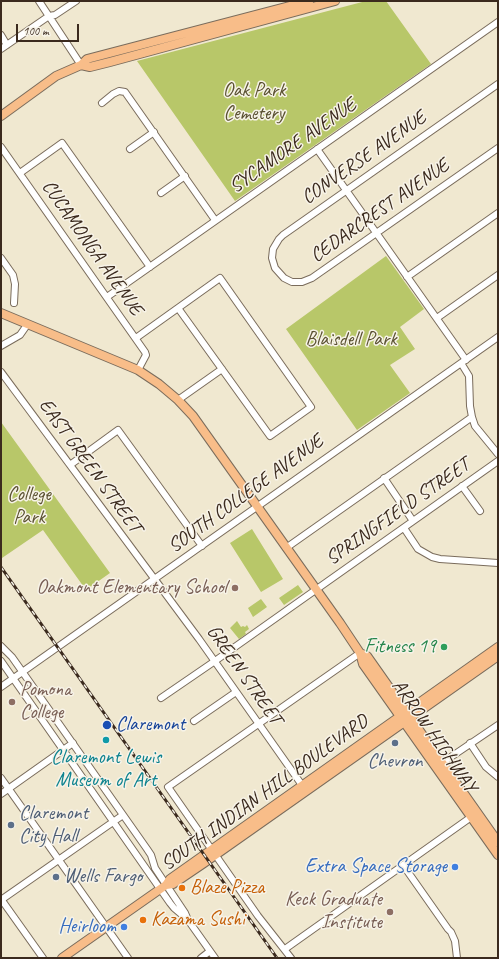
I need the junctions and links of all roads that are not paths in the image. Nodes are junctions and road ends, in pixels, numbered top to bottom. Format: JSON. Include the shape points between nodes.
{"nodes":[{"id":1,"x":39,"y":1,"type":"edge"},
{"id":2,"x":76,"y":1,"type":"edge"},
{"id":3,"x":309,"y":1,"type":"edge"},
{"id":4,"x":335,"y":1,"type":"edge"},
{"id":5,"x":49,"y":16,"type":"junction"},
{"id":6,"x":496,"y":23,"type":"edge"},
{"id":7,"x":498,"y":31,"type":"edge"},
{"id":8,"x":208,"y":32,"type":"junction"},
{"id":9,"x":1,"y":36,"type":"edge"},
{"id":10,"x":7,"y":45,"type":"junction"},
{"id":11,"x":1,"y":49,"type":"edge"},
{"id":12,"x":81,"y":65,"type":"junction"},
{"id":13,"x":498,"y":84,"type":"edge"},
{"id":14,"x":102,"y":103,"type":"dead end"},
{"id":15,"x":1,"y":116,"type":"edge"},
{"id":16,"x":154,"y":132,"type":"junction"},
{"id":17,"x":1,"y":147,"type":"edge"},
{"id":18,"x":498,"y":148,"type":"edge"},
{"id":19,"x":130,"y":149,"type":"dead end"},
{"id":20,"x":317,"y":149,"type":"junction"},
{"id":21,"x":20,"y":173,"type":"junction"},
{"id":22,"x":185,"y":176,"type":"junction"},
{"id":23,"x":346,"y":190,"type":"junction"},
{"id":24,"x":161,"y":193,"type":"dead end"},
{"id":25,"x":498,"y":213,"type":"edge"},
{"id":26,"x":215,"y":220,"type":"junction"},
{"id":27,"x":376,"y":233,"type":"junction"},
{"id":28,"x":1,"y":258,"type":"edge"},
{"id":29,"x":150,"y":267,"type":"junction"},
{"id":30,"x":278,"y":272,"type":"joint"},
{"id":31,"x":498,"y":275,"type":"edge"},
{"id":32,"x":407,"y":277,"type":"junction"},
{"id":33,"x":107,"y":297,"type":"junction"},
{"id":34,"x":14,"y":303,"type":"dead end"},
{"id":35,"x":178,"y":308,"type":"junction"},
{"id":36,"x":1,"y":313,"type":"edge"},
{"id":37,"x":436,"y":318,"type":"junction"},
{"id":38,"x":27,"y":325,"type":"junction"},
{"id":39,"x":498,"y":337,"type":"edge"},
{"id":40,"x":136,"y":338,"type":"junction"},
{"id":41,"x":1,"y":346,"type":"edge"},
{"id":42,"x":463,"y":361,"type":"junction"},
{"id":43,"x":222,"y":369,"type":"junction"},
{"id":44,"x":138,"y":370,"type":"junction"},
{"id":45,"x":1,"y":372,"type":"edge"},
{"id":46,"x":178,"y":400,"type":"junction"},
{"id":47,"x":472,"y":416,"type":"junction"},
{"id":48,"x":498,"y":454,"type":"edge"},
{"id":49,"x":498,"y":461,"type":"edge"},
{"id":50,"x":70,"y":465,"type":"junction"},
{"id":51,"x":384,"y":478,"type":"junction"},
{"id":52,"x":462,"y":486,"type":"junction"},
{"id":53,"x":257,"y":507,"type":"junction"},
{"id":54,"x":480,"y":511,"type":"dead end"},
{"id":55,"x":413,"y":521,"type":"junction"},
{"id":56,"x":404,"y":528,"type":"junction"},
{"id":57,"x":202,"y":546,"type":"junction"},
{"id":58,"x":286,"y":548,"type":"junction"},
{"id":59,"x":498,"y":563,"type":"edge"},
{"id":60,"x":154,"y":580,"type":"junction"},
{"id":61,"x":316,"y":590,"type":"junction"},
{"id":62,"x":1,"y":646,"type":"edge"},
{"id":63,"x":498,"y":647,"type":"edge"},
{"id":64,"x":360,"y":653,"type":"junction"},
{"id":65,"x":498,"y":656,"type":"edge"},
{"id":66,"x":1,"y":661,"type":"edge"},
{"id":67,"x":215,"y":661,"type":"junction"},
{"id":68,"x":22,"y":672,"type":"junction"},
{"id":69,"x":13,"y":678,"type":"junction"},
{"id":70,"x":1,"y":687,"type":"edge"},
{"id":71,"x":236,"y":692,"type":"junction"},
{"id":72,"x":161,"y":698,"type":"dead end"},
{"id":73,"x":405,"y":717,"type":"junction"},
{"id":74,"x":194,"y":721,"type":"dead end"},
{"id":75,"x":259,"y":724,"type":"junction"},
{"id":76,"x":498,"y":725,"type":"edge"},
{"id":77,"x":73,"y":743,"type":"junction"},
{"id":78,"x":470,"y":743,"type":"junction"},
{"id":79,"x":63,"y":750,"type":"junction"},
{"id":80,"x":439,"y":765,"type":"junction"},
{"id":81,"x":498,"y":776,"type":"edge"},
{"id":82,"x":1,"y":778,"type":"edge"},
{"id":83,"x":304,"y":788,"type":"junction"},
{"id":84,"x":8,"y":789,"type":"junction"},
{"id":85,"x":1,"y":794,"type":"edge"},
{"id":86,"x":123,"y":815,"type":"junction"},
{"id":87,"x":474,"y":815,"type":"junction"},
{"id":88,"x":113,"y":821,"type":"junction"},
{"id":89,"x":496,"y":842,"type":"edge"},
{"id":90,"x":213,"y":853,"type":"junction"},
{"id":91,"x":498,"y":855,"type":"edge"},
{"id":92,"x":58,"y":860,"type":"junction"},
{"id":93,"x":403,"y":865,"type":"junction"},
{"id":94,"x":163,"y":887,"type":"junction"},
{"id":95,"x":1,"y":900,"type":"edge"},
{"id":96,"x":106,"y":927,"type":"junction"},
{"id":97,"x":448,"y":930,"type":"junction"},
{"id":98,"x":285,"y":949,"type":"junction"},
{"id":99,"x":210,"y":951,"type":"junction"},
{"id":100,"x":43,"y":958,"type":"edge"},
{"id":101,"x":62,"y":958,"type":"edge"},
{"id":102,"x":128,"y":958,"type":"edge"},
{"id":103,"x":201,"y":958,"type":"edge"},
{"id":104,"x":215,"y":958,"type":"edge"},
{"id":105,"x":291,"y":958,"type":"edge"},
{"id":106,"x":454,"y":958,"type":"edge"},
{"id":107,"x":457,"y":958,"type":"edge"}],
"edges":[{"from":1,"to":5,"type":"street"},
{"from":2,"to":5,"type":"street","via":[[55,15]]},
{"from":3,"to":8,"type":"main road"},
{"from":4,"to":8,"type":"main road"},
{"from":5,"to":10,"type":"street"},
{"from":5,"to":12,"type":"street"},
{"from":6,"to":7,"type":"street"},
{"from":6,"to":20,"type":"street","name":"SYCAMORE AVENUE"},
{"from":8,"to":12,"type":"main road","via":[[110,62],[90,67]]},
{"from":9,"to":10,"type":"street"},
{"from":10,"to":11,"type":"street"},
{"from":12,"to":15,"type":"main road","via":[[56,76]]},
{"from":13,"to":23,"type":"street","name":"CONVERSE AVENUE"},
{"from":14,"to":16,"type":"street","via":[[119,91],[125,92]]},
{"from":16,"to":19,"type":"street"},
{"from":16,"to":22,"type":"street"},
{"from":17,"to":21,"type":"street","name":"CUCAMONGA AVENUE"},
{"from":18,"to":27,"type":"street","name":"CEDARCREST AVENUE"},
{"from":20,"to":23,"type":"street"},
{"from":20,"to":26,"type":"street","name":"SYCAMORE AVENUE"},
{"from":21,"to":29,"type":"street","via":[[62,143]]},
{"from":21,"to":33,"type":"street","name":"CUCAMONGA AVENUE"},
{"from":22,"to":24,"type":"street"},
{"from":22,"to":26,"type":"street"},
{"from":23,"to":27,"type":"street"},
{"from":23,"to":30,"type":"street","name":"CONVERSE AVENUE","via":[[279,239],[272,253],[273,263]]},
{"from":25,"to":32,"type":"street"},
{"from":26,"to":29,"type":"street","name":"SYCAMORE AVENUE"},
{"from":27,"to":30,"type":"street","name":"CEDARCREST AVENUE","via":[[308,281],[292,282]]},
{"from":27,"to":32,"type":"street"},
{"from":28,"to":34,"type":"street","via":[[13,275]]},
{"from":29,"to":33,"type":"street","name":"SYCAMORE AVENUE"},
{"from":31,"to":37,"type":"street"},
{"from":32,"to":37,"type":"street"},
{"from":33,"to":40,"type":"street","name":"CUCAMONGA AVENUE"},
{"from":35,"to":40,"type":"street"},
{"from":35,"to":43,"type":"street"},
{"from":35,"to":43,"type":"street","via":[[220,278],[311,406],[270,436]]},
{"from":36,"to":38,"type":"main road","name":"ARROW HIGHWAY"},
{"from":37,"to":42,"type":"street"},
{"from":38,"to":41,"type":"street","via":[[20,335]]},
{"from":38,"to":44,"type":"main road","name":"ARROW HIGHWAY"},
{"from":39,"to":42,"type":"street","name":"SOUTH COLLEGE AVENUE"},
{"from":40,"to":44,"type":"street","name":"CUCAMONGA AVENUE","via":[[146,352]]},
{"from":42,"to":47,"type":"street","via":[[469,376]]},
{"from":42,"to":53,"type":"street","name":"SOUTH COLLEGE AVENUE"},
{"from":43,"to":46,"type":"street"},
{"from":44,"to":46,"type":"main road","name":"ARROW HIGHWAY"},
{"from":45,"to":50,"type":"street","name":"EAST GREEN STREET"},
{"from":46,"to":53,"type":"main road","name":"ARROW HIGHWAY"},
{"from":47,"to":48,"type":"street","via":[[475,426]]},
{"from":47,"to":51,"type":"street"},
{"from":49,"to":52,"type":"street","name":"SPRINGFIELD STREET"},
{"from":50,"to":57,"type":"street","via":[[118,430]]},
{"from":50,"to":60,"type":"street","name":"EAST GREEN STREET"},
{"from":51,"to":55,"type":"street"},
{"from":51,"to":58,"type":"street"},
{"from":52,"to":54,"type":"street"},
{"from":52,"to":55,"type":"street","name":"SPRINGFIELD STREET"},
{"from":53,"to":57,"type":"street","name":"SOUTH COLLEGE AVENUE"},
{"from":53,"to":58,"type":"main road","name":"ARROW HIGHWAY"},
{"from":55,"to":56,"type":"street","name":"SPRINGFIELD STREET"},
{"from":56,"to":59,"type":"street","via":[[418,549],[432,557]]},
{"from":56,"to":61,"type":"street","name":"SPRINGFIELD STREET"},
{"from":57,"to":60,"type":"street","name":"SOUTH COLLEGE AVENUE"},
{"from":58,"to":61,"type":"main road","name":"ARROW HIGHWAY"},
{"from":60,"to":67,"type":"street","name":"GREEN STREET"},
{"from":60,"to":68,"type":"street","name":"SOUTH COLLEGE AVENUE"},
{"from":61,"to":64,"type":"main road","name":"ARROW HIGHWAY"},
{"from":61,"to":67,"type":"street","name":"SPRINGFIELD STREET"},
{"from":62,"to":68,"type":"street"},
{"from":63,"to":73,"type":"main road","name":"SOUTH INDIAN HILL BOULEVARD"},
{"from":64,"to":73,"type":"main road","name":"ARROW HIGHWAY","via":[[367,656]]},
{"from":64,"to":75,"type":"street"},
{"from":65,"to":73,"type":"main road","name":"SOUTH INDIAN HILL BOULEVARD"},
{"from":66,"to":69,"type":"street"},
{"from":67,"to":71,"type":"street","name":"GREEN STREET"},
{"from":67,"to":72,"type":"street","name":"SPRINGFIELD STREET"},
{"from":68,"to":69,"type":"street","name":"SOUTH COLLEGE AVENUE"},
{"from":68,"to":77,"type":"street"},
{"from":69,"to":70,"type":"street","name":"SOUTH COLLEGE AVENUE"},
{"from":69,"to":79,"type":"street"},
{"from":71,"to":74,"type":"street"},
{"from":71,"to":75,"type":"street","name":"GREEN STREET"},
{"from":73,"to":80,"type":"main road","name":"ARROW HIGHWAY"},
{"from":73,"to":83,"type":"main road","name":"SOUTH INDIAN HILL BOULEVARD"},
{"from":75,"to":83,"type":"street","name":"GREEN STREET"},
{"from":75,"to":90,"type":"street","via":[[168,787]]},
{"from":76,"to":78,"type":"street"},
{"from":77,"to":79,"type":"street"},
{"from":77,"to":86,"type":"street"},
{"from":78,"to":80,"type":"street"},
{"from":78,"to":81,"type":"street","via":[[486,767]]},
{"from":79,"to":84,"type":"street"},
{"from":79,"to":88,"type":"street"},
{"from":80,"to":87,"type":"main road","name":"ARROW HIGHWAY"},
{"from":82,"to":84,"type":"street"},
{"from":83,"to":90,"type":"main road","name":"SOUTH INDIAN HILL BOULEVARD"},
{"from":84,"to":85,"type":"street"},
{"from":84,"to":92,"type":"street"},
{"from":86,"to":88,"type":"street"},
{"from":86,"to":94,"type":"street","via":[[151,855]]},
{"from":87,"to":89,"type":"main road","name":"ARROW HIGHWAY"},
{"from":87,"to":93,"type":"street"},
{"from":88,"to":92,"type":"street"},
{"from":88,"to":94,"type":"street"},
{"from":89,"to":91,"type":"main road","name":"ARROW HIGHWAY"},
{"from":90,"to":94,"type":"main road","name":"SOUTH INDIAN HILL BOULEVARD","via":[[170,879]]},
{"from":90,"to":98,"type":"street"},
{"from":92,"to":95,"type":"street"},
{"from":92,"to":96,"type":"street"},
{"from":93,"to":97,"type":"street"},
{"from":93,"to":98,"type":"street"},
{"from":94,"to":96,"type":"main road","name":"SOUTH INDIAN HILL BOULEVARD"},
{"from":94,"to":99,"type":"street","via":[[174,908],[188,920]]},
{"from":95,"to":100,"type":"street"},
{"from":96,"to":101,"type":"main road","name":"SOUTH INDIAN HILL BOULEVARD"},
{"from":96,"to":102,"type":"street"},
{"from":97,"to":106,"type":"street"},
{"from":97,"to":107,"type":"street","via":[[455,941]]},
{"from":98,"to":105,"type":"street"},
{"from":99,"to":103,"type":"street"},
{"from":99,"to":104,"type":"street"}]}
